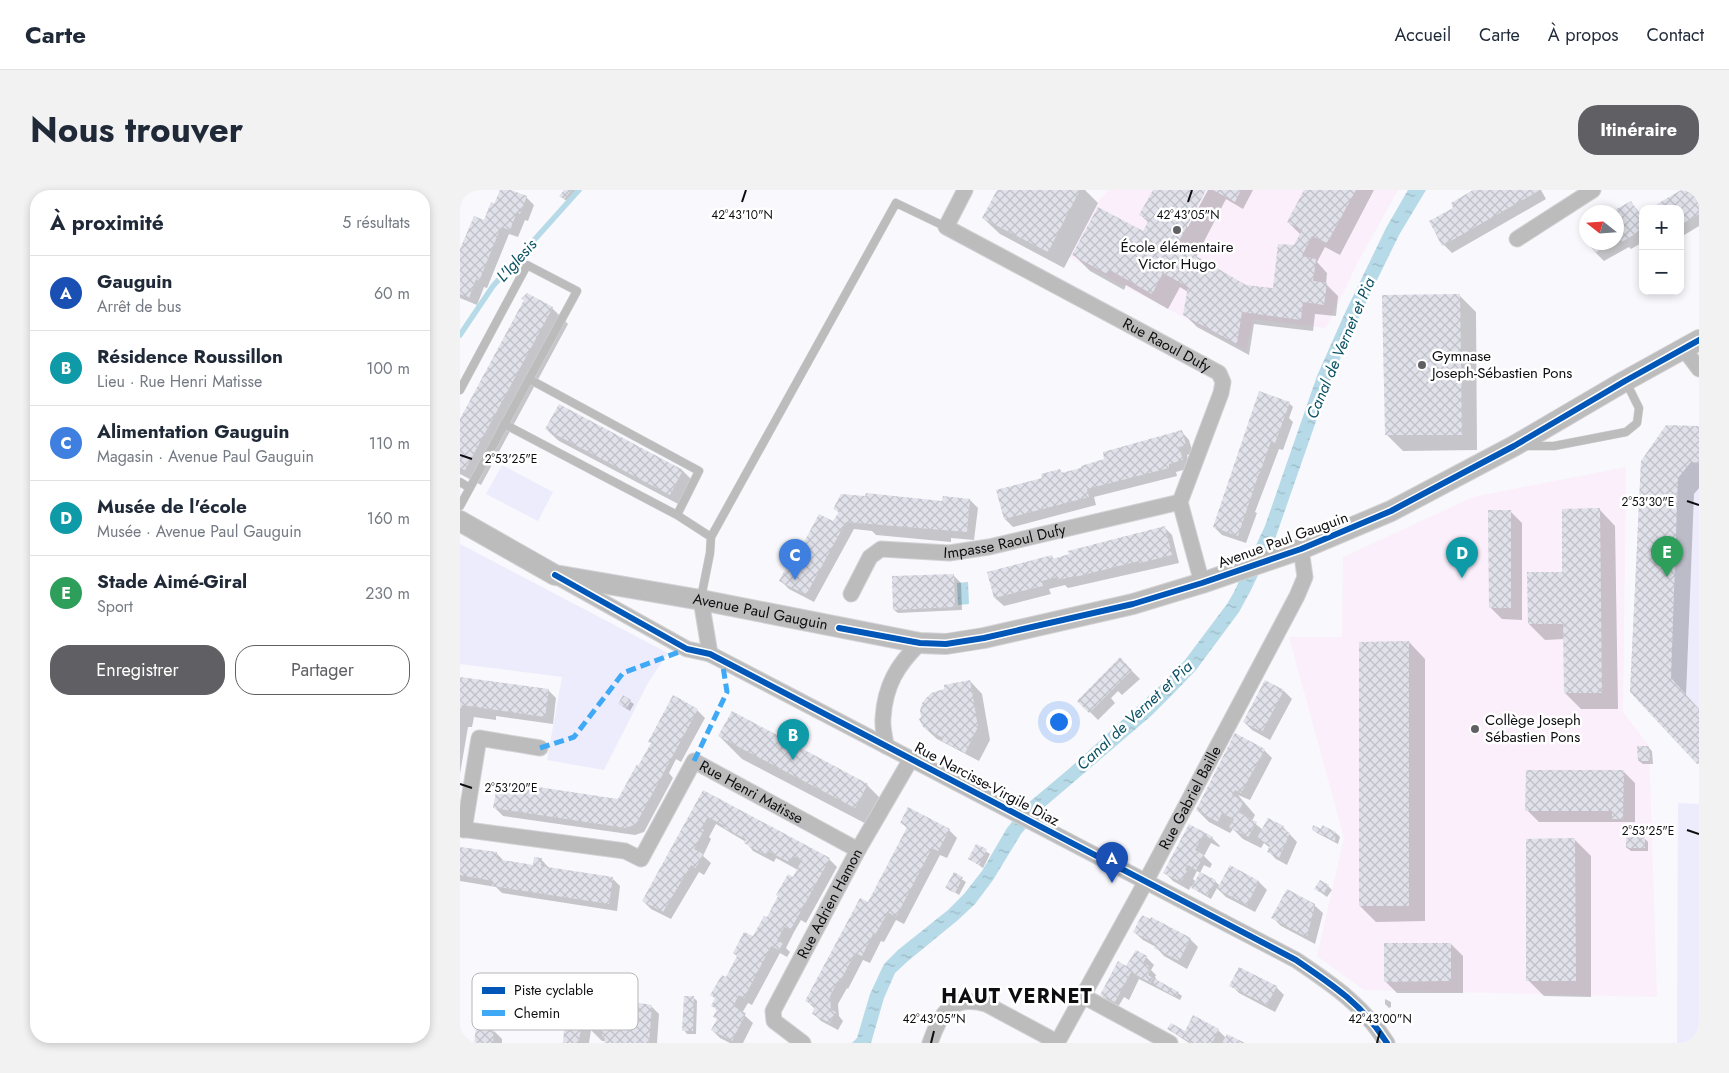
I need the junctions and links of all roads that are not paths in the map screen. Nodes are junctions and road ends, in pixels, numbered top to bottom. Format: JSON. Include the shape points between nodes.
{"nodes":[{"id":1,"x":966,"y":190,"type":"edge"},
{"id":2,"x":1593,"y":190,"type":"edge"},
{"id":3,"x":946,"y":227,"type":"junction"},
{"id":4,"x":1517,"y":238,"type":"dead end"},
{"id":5,"x":1692,"y":344,"type":"edge"},
{"id":6,"x":1699,"y":369,"type":"edge"},
{"id":7,"x":529,"y":379,"type":"junction"},
{"id":8,"x":1626,"y":381,"type":"junction"},
{"id":9,"x":460,"y":390,"type":"edge"},
{"id":10,"x":504,"y":424,"type":"junction"},
{"id":11,"x":1514,"y":446,"type":"junction"},
{"id":12,"x":460,"y":482,"type":"edge"},
{"id":13,"x":470,"y":488,"type":"junction"},
{"id":14,"x":1180,"y":502,"type":"junction"},
{"id":15,"x":460,"y":506,"type":"edge"},
{"id":16,"x":677,"y":515,"type":"junction"},
{"id":17,"x":460,"y":521,"type":"edge"},
{"id":18,"x":711,"y":537,"type":"junction"},
{"id":19,"x":1301,"y":549,"type":"junction"},
{"id":20,"x":555,"y":575,"type":"junction"},
{"id":21,"x":1202,"y":583,"type":"junction"},
{"id":22,"x":851,"y":594,"type":"dead end"},
{"id":23,"x":701,"y":600,"type":"junction"},
{"id":24,"x":920,"y":643,"type":"junction"},
{"id":25,"x":710,"y":654,"type":"junction"},
{"id":26,"x":886,"y":746,"type":"junction"},
{"id":27,"x":540,"y":748,"type":"dead end"},
{"id":28,"x":911,"y":759,"type":"junction"},
{"id":29,"x":462,"y":829,"type":"edge"},
{"id":30,"x":858,"y":850,"type":"junction"},
{"id":31,"x":1146,"y":881,"type":"junction"},
{"id":32,"x":1083,"y":996,"type":"junction"},
{"id":33,"x":803,"y":1043,"type":"edge"},
{"id":34,"x":930,"y":1043,"type":"edge"},
{"id":35,"x":1057,"y":1043,"type":"edge"},
{"id":36,"x":1170,"y":1043,"type":"edge"},
{"id":37,"x":1387,"y":1043,"type":"edge"}],
"edges":[{"from":1,"to":3,"type":"street"},
{"from":2,"to":4,"type":"street"},
{"from":3,"to":14,"type":"street","name":"Rue Raoul Dufy","via":[[1219,373],[1223,382],[1221,393]]},
{"from":3,"to":18,"type":"lane","via":[[896,203]]},
{"from":5,"to":6,"type":"street"},
{"from":5,"to":8,"type":"street","name":"Avenue Paul Gauguin"},
{"from":7,"to":9,"type":"lane","via":[[577,291],[527,264]]},
{"from":7,"to":10,"type":"lane"},
{"from":7,"to":16,"type":"lane","via":[[699,471]]},
{"from":8,"to":11,"type":"street","name":"Avenue Paul Gauguin"},
{"from":8,"to":11,"type":"lane","via":[[1639,408],[1637,423],[1626,432],[1554,446]]},
{"from":10,"to":13,"type":"lane"},
{"from":10,"to":16,"type":"lane"},
{"from":11,"to":19,"type":"street","name":"Avenue Paul Gauguin","via":[[1391,511]]},
{"from":12,"to":13,"type":"lane"},
{"from":13,"to":15,"type":"lane"},
{"from":14,"to":21,"type":"street"},
{"from":14,"to":22,"type":"street","name":"Impasse Raoul Dufy","via":[[989,547],[949,553],[881,549],[870,557]]},
{"from":16,"to":18,"type":"lane"},
{"from":17,"to":20,"type":"street","name":"Avenue Paul Gauguin"},
{"from":18,"to":23,"type":"lane"},
{"from":19,"to":21,"type":"street","name":"Avenue Paul Gauguin"},
{"from":19,"to":31,"type":"street","name":"Rue Gabriel Baille","via":[[1306,577],[1298,596]]},
{"from":20,"to":23,"type":"street","name":"Avenue Paul Gauguin"},
{"from":20,"to":25,"type":"street","name":"Rue Narcisse-Virgile Diaz","via":[[687,649]]},
{"from":21,"to":24,"type":"street","name":"Avenue Paul Gauguin","via":[[1133,604],[984,638],[946,644]]},
{"from":23,"to":24,"type":"street","name":"Avenue Paul Gauguin"},
{"from":23,"to":25,"type":"street"},
{"from":24,"to":26,"type":"street","via":[[907,656],[889,685],[882,720]]},
{"from":25,"to":26,"type":"street","name":"Rue Narcisse-Virgile Diaz"},
{"from":26,"to":28,"type":"street","name":"Rue Narcisse-Virgile Diaz"},
{"from":27,"to":29,"type":"street","via":[[479,738]]},
{"from":28,"to":30,"type":"street","name":"Rue Adrien Hamon"},
{"from":28,"to":31,"type":"street","name":"Rue Narcisse-Virgile Diaz"},
{"from":29,"to":30,"type":"street","name":"Rue Henri Matisse","via":[[625,851],[641,859],[694,761]]},
{"from":30,"to":33,"type":"street","name":"Rue Adrien Hamon","via":[[773,1010],[774,1020]]},
{"from":31,"to":32,"type":"street","name":"Rue Gabriel Baille"},
{"from":31,"to":37,"type":"street","name":"Rue Narcisse-Virgile Diaz","via":[[1296,960],[1342,991],[1362,1009]]},
{"from":32,"to":35,"type":"street","name":"Rue Gabriel Baille"},
{"from":32,"to":36,"type":"street"},
{"from":34,"to":35,"type":"street","via":[[940,1017],[950,1007],[974,1001],[986,1004]]}]}
